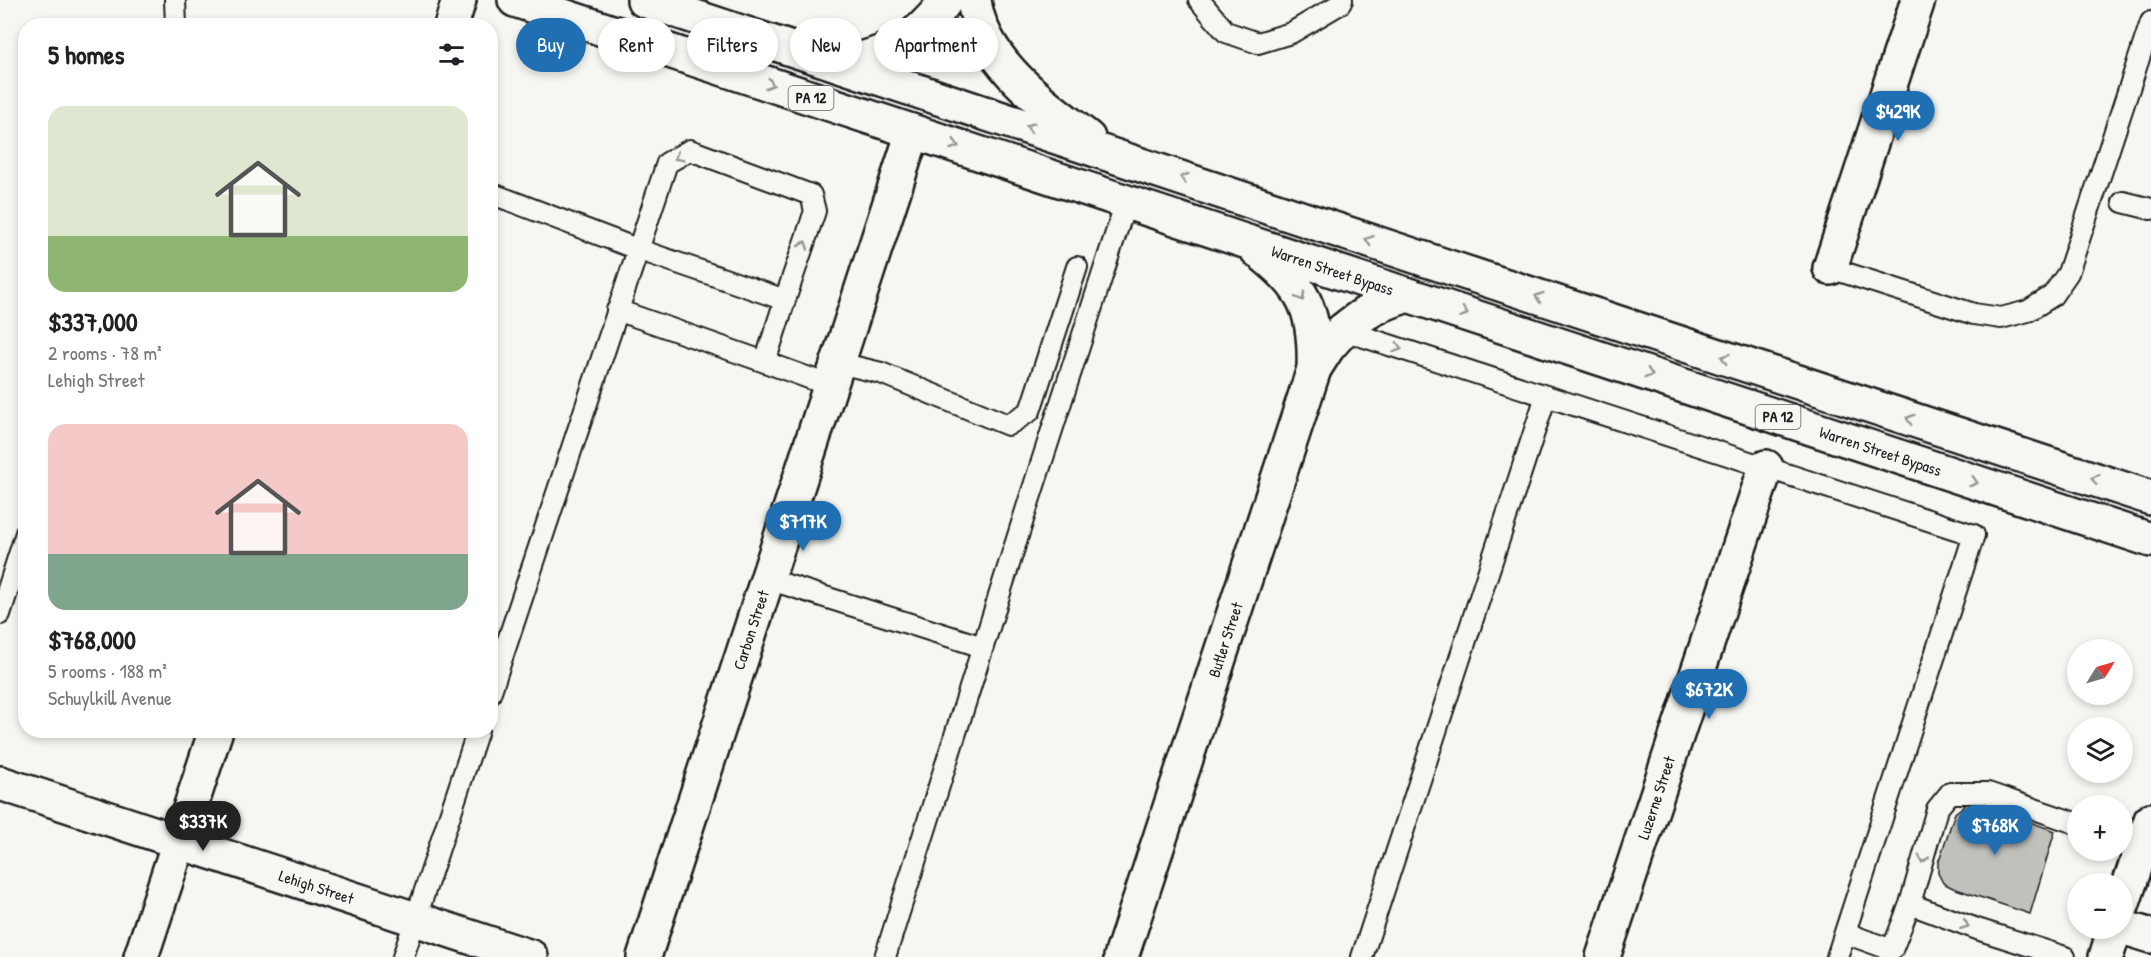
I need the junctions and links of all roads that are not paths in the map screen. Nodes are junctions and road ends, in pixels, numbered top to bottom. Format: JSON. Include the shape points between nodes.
{"nodes":[{"id":1,"x":175,"y":0,"type":"edge"},
{"id":2,"x":459,"y":0,"type":"edge"},
{"id":3,"x":514,"y":0,"type":"edge"},
{"id":4,"x":644,"y":0,"type":"edge"},
{"id":5,"x":946,"y":0,"type":"edge"},
{"id":6,"x":974,"y":0,"type":"edge"},
{"id":7,"x":1200,"y":0,"type":"edge"},
{"id":8,"x":1342,"y":0,"type":"edge"},
{"id":9,"x":1918,"y":0,"type":"edge"},
{"id":10,"x":700,"y":9,"type":"edge"},
{"id":11,"x":176,"y":18,"type":"edge"},
{"id":12,"x":453,"y":18,"type":"edge"},
{"id":13,"x":2151,"y":22,"type":"edge"},
{"id":14,"x":790,"y":45,"type":"edge"},
{"id":15,"x":862,"y":59,"type":"edge"},
{"id":16,"x":861,"y":72,"type":"edge"},
{"id":17,"x":913,"y":132,"type":"junction"},
{"id":18,"x":1106,"y":152,"type":"junction"},
{"id":19,"x":498,"y":196,"type":"edge"},
{"id":20,"x":1126,"y":202,"type":"junction"},
{"id":21,"x":2123,"y":202,"type":"dead end"},
{"id":22,"x":2151,"y":209,"type":"edge"},
{"id":23,"x":1246,"y":241,"type":"junction"},
{"id":24,"x":637,"y":249,"type":"junction"},
{"id":25,"x":1077,"y":267,"type":"dead end"},
{"id":26,"x":1830,"y":268,"type":"joint"},
{"id":27,"x":1408,"y":295,"type":"junction"},
{"id":28,"x":785,"y":300,"type":"junction"},
{"id":29,"x":617,"y":310,"type":"junction"},
{"id":30,"x":1343,"y":330,"type":"junction"},
{"id":31,"x":765,"y":362,"type":"junction"},
{"id":32,"x":1314,"y":369,"type":"junction"},
{"id":33,"x":835,"y":374,"type":"junction"},
{"id":34,"x":1546,"y":396,"type":"junction"},
{"id":35,"x":1766,"y":467,"type":"junction"},
{"id":36,"x":2151,"y":498,"type":"edge"},
{"id":37,"x":2151,"y":540,"type":"edge"},
{"id":38,"x":18,"y":558,"type":"edge"},
{"id":39,"x":768,"y":579,"type":"junction"},
{"id":40,"x":0,"y":614,"type":"edge"},
{"id":41,"x":983,"y":647,"type":"junction"},
{"id":42,"x":498,"y":670,"type":"edge"},
{"id":43,"x":213,"y":738,"type":"edge"},
{"id":44,"x":475,"y":738,"type":"edge"},
{"id":45,"x":0,"y":783,"type":"edge"},
{"id":46,"x":2067,"y":820,"type":"edge"},
{"id":47,"x":2139,"y":835,"type":"edge"},
{"id":48,"x":179,"y":842,"type":"junction"},
{"id":49,"x":2130,"y":873,"type":"edge"},
{"id":50,"x":1910,"y":904,"type":"junction"},
{"id":51,"x":416,"y":919,"type":"junction"},
{"id":52,"x":2133,"y":930,"type":"edge"},
{"id":53,"x":1845,"y":933,"type":"junction"},
{"id":54,"x":2151,"y":936,"type":"edge"},
{"id":55,"x":2112,"y":939,"type":"edge"},
{"id":56,"x":1900,"y":953,"type":"edge"},
{"id":57,"x":141,"y":957,"type":"edge"},
{"id":58,"x":403,"y":957,"type":"edge"},
{"id":59,"x":531,"y":957,"type":"edge"},
{"id":60,"x":644,"y":957,"type":"edge"},
{"id":61,"x":885,"y":957,"type":"edge"},
{"id":62,"x":1121,"y":957,"type":"edge"},
{"id":63,"x":1362,"y":957,"type":"edge"},
{"id":64,"x":1603,"y":957,"type":"edge"},
{"id":65,"x":1837,"y":957,"type":"edge"},
{"id":66,"x":2065,"y":957,"type":"edge"},
{"id":67,"x":2106,"y":957,"type":"edge"}],
"edges":[{"from":1,"to":11,"type":"lane"},
{"from":2,"to":12,"type":"main road"},
{"from":3,"to":17,"type":"main road","name":"Warren Street Bypass","number":"PA 12","one_way":true},
{"from":4,"to":10,"type":"main road","number":"PA 12"},
{"from":5,"to":15,"type":"main road","via":[[923,28],[903,43]]},
{"from":6,"to":18,"type":"main road","via":[[994,50],[1009,69],[1046,105]]},
{"from":7,"to":8,"type":"lane","via":[[1227,32],[1258,43],[1291,33]]},
{"from":9,"to":26,"type":"main road"},
{"from":10,"to":14,"type":"main road","number":"PA 12"},
{"from":13,"to":26,"type":"lane","via":[[2068,273],[2052,296],[2028,311],[2001,318],[1974,314]]},
{"from":18,"to":16,"type":"main road","number":"PA 12","one_way":true},
{"from":17,"to":20,"type":"main road","name":"Warren Street Bypass","number":"PA 12","one_way":true},
{"from":17,"to":33,"type":"main road","name":"Carbon Street"},
{"from":36,"to":18,"type":"main road","number":"PA 12","one_way":true},
{"from":19,"to":24,"type":"lane"},
{"from":20,"to":23,"type":"main road","name":"Warren Street Bypass","number":"PA 12"},
{"from":20,"to":41,"type":"lane"},
{"from":21,"to":22,"type":"lane"},
{"from":23,"to":27,"type":"main road","name":"Warren Street Bypass","number":"PA 12"},
{"from":23,"to":32,"type":"main road","one_way":true,"via":[[1278,267],[1304,300],[1315,338]]},
{"from":24,"to":28,"type":"lane"},
{"from":28,"to":24,"type":"lane","one_way":true,"via":[[815,211],[811,195],[690,150],[667,163]]},
{"from":24,"to":29,"type":"lane"},
{"from":25,"to":33,"type":"lane","via":[[1030,411],[1008,425],[881,373]]},
{"from":27,"to":30,"type":"main road","name":"Butler Street","via":[[1380,304]]},
{"from":27,"to":37,"type":"main road","name":"Warren Street Bypass","number":"PA 12","one_way":true},
{"from":28,"to":31,"type":"lane"},
{"from":29,"to":31,"type":"lane"},
{"from":29,"to":42,"type":"lane"},
{"from":30,"to":32,"type":"main road","name":"Butler Street"},
{"from":30,"to":34,"type":"lane","one_way":true},
{"from":31,"to":33,"type":"lane"},
{"from":32,"to":62,"type":"main road","name":"Butler Street"},
{"from":33,"to":39,"type":"main road","name":"Carbon Street"},
{"from":34,"to":35,"type":"lane"},
{"from":34,"to":63,"type":"lane"},
{"from":35,"to":53,"type":"lane","via":[[1974,535]]},
{"from":35,"to":64,"type":"main road","name":"Luzerne Street"},
{"from":38,"to":40,"type":"lane"},
{"from":39,"to":41,"type":"lane"},
{"from":39,"to":60,"type":"main road","name":"Carbon Street"},
{"from":41,"to":61,"type":"lane"},
{"from":43,"to":48,"type":"main road"},
{"from":44,"to":51,"type":"lane"},
{"from":45,"to":48,"type":"main road","name":"Lehigh Street"},
{"from":46,"to":50,"type":"lane","one_way":true,"via":[[1988,793],[1950,793],[1937,809]]},
{"from":47,"to":49,"type":"main road"},
{"from":48,"to":51,"type":"main road","name":"Lehigh Street"},
{"from":48,"to":57,"type":"main road"},
{"from":50,"to":56,"type":"lane"},
{"from":50,"to":66,"type":"lane","one_way":true},
{"from":51,"to":58,"type":"lane"},
{"from":51,"to":59,"type":"main road","name":"Lehigh Street"},
{"from":52,"to":54,"type":"main road"},
{"from":53,"to":56,"type":"lane"},
{"from":53,"to":65,"type":"lane"},
{"from":55,"to":67,"type":"main road"}]}
